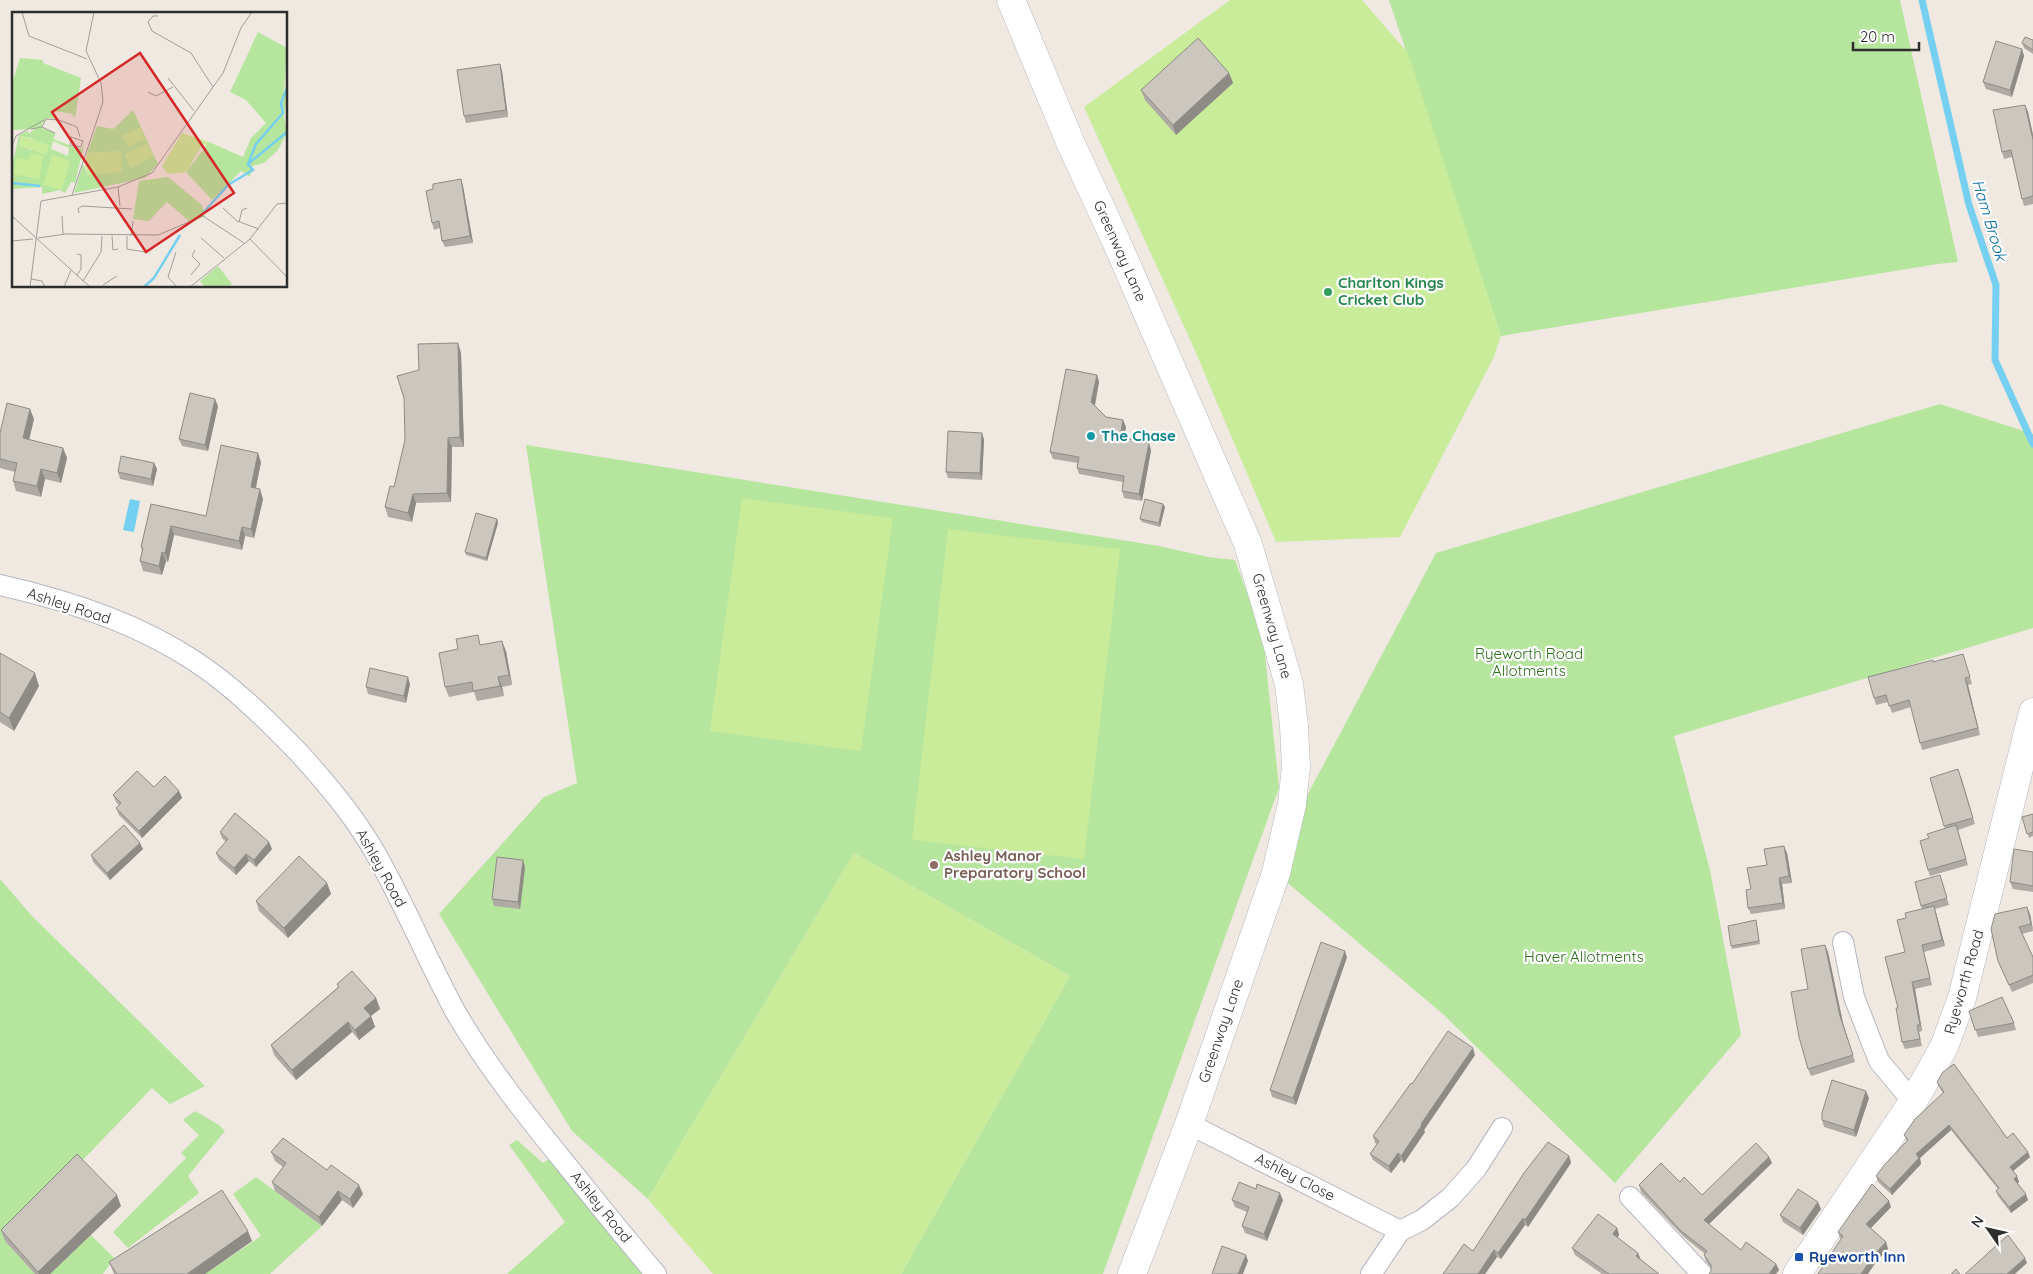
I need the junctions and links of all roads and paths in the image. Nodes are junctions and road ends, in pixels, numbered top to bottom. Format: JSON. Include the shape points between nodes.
{"nodes":[{"id":1,"x":1011,"y":0,"type":"edge"},
{"id":2,"x":0,"y":585,"type":"edge"},
{"id":3,"x":2033,"y":712,"type":"edge"},
{"id":4,"x":1843,"y":942,"type":"dead end"},
{"id":5,"x":1913,"y":1102,"type":"junction"},
{"id":6,"x":1189,"y":1124,"type":"junction"},
{"id":7,"x":1502,"y":1128,"type":"dead end"},
{"id":8,"x":1630,"y":1197,"type":"dead end"},
{"id":9,"x":1400,"y":1231,"type":"junction"},
{"id":10,"x":656,"y":1274,"type":"edge"},
{"id":11,"x":1132,"y":1274,"type":"edge"},
{"id":12,"x":1372,"y":1274,"type":"edge"},
{"id":13,"x":1702,"y":1274,"type":"edge"},
{"id":14,"x":1797,"y":1274,"type":"edge"}],
"edges":[{"from":1,"to":6,"type":"street","name":"Greenway Lane","via":[[1071,144],[1248,544],[1289,684],[1296,767],[1288,822],[1276,873]]},
{"from":2,"to":10,"type":"street","name":"Ashley Road","via":[[74,605],[161,642],[216,676],[282,735],[329,787],[369,843],[456,1012],[500,1080]]},
{"from":3,"to":5,"type":"street","name":"Ryeworth Road","via":[[1962,998],[1944,1046]]},
{"from":4,"to":5,"type":"street","via":[[1854,997],[1879,1061]]},
{"from":5,"to":14,"type":"street","name":"Ryeworth Road"},
{"from":6,"to":9,"type":"street","name":"Ashley Close"},
{"from":6,"to":11,"type":"street","name":"Greenway Lane"},
{"from":7,"to":9,"type":"street","via":[[1476,1169],[1450,1198],[1422,1220]]},
{"from":8,"to":13,"type":"street"},
{"from":9,"to":12,"type":"street"}]}
